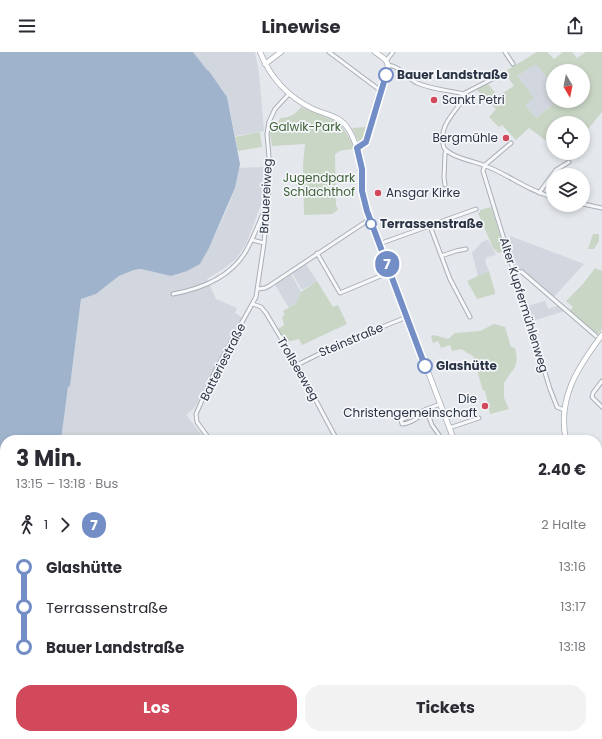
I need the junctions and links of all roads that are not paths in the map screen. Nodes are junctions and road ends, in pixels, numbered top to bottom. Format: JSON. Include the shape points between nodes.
{"nodes":[{"id":1,"x":260,"y":52,"type":"edge"},
{"id":2,"x":281,"y":52,"type":"edge"},
{"id":3,"x":329,"y":52,"type":"edge"},
{"id":4,"x":375,"y":52,"type":"edge"},
{"id":5,"x":393,"y":52,"type":"edge"},
{"id":6,"x":505,"y":52,"type":"edge"},
{"id":7,"x":387,"y":63,"type":"junction"},
{"id":8,"x":265,"y":64,"type":"junction"},
{"id":9,"x":513,"y":64,"type":"dead end"},
{"id":10,"x":500,"y":75,"type":"dead end"},
{"id":11,"x":381,"y":91,"type":"junction"},
{"id":12,"x":289,"y":94,"type":"junction"},
{"id":13,"x":463,"y":94,"type":"junction"},
{"id":14,"x":511,"y":144,"type":"dead end"},
{"id":15,"x":357,"y":148,"type":"junction"},
{"id":16,"x":446,"y":150,"type":"junction"},
{"id":17,"x":569,"y":162,"type":"dead end"},
{"id":18,"x":485,"y":165,"type":"junction"},
{"id":19,"x":445,"y":185,"type":"dead end"},
{"id":20,"x":539,"y":193,"type":"junction"},
{"id":21,"x":546,"y":195,"type":"edge"},
{"id":22,"x":268,"y":202,"type":"junction"},
{"id":23,"x":590,"y":205,"type":"edge"},
{"id":24,"x":602,"y":208,"type":"edge"},
{"id":25,"x":476,"y":209,"type":"dead end"},
{"id":26,"x":370,"y":219,"type":"junction"},
{"id":27,"x":430,"y":226,"type":"junction"},
{"id":28,"x":252,"y":240,"type":"junction"},
{"id":29,"x":264,"y":242,"type":"junction"},
{"id":30,"x":379,"y":244,"type":"junction"},
{"id":31,"x":466,"y":249,"type":"dead end"},
{"id":32,"x":317,"y":253,"type":"junction"},
{"id":33,"x":441,"y":256,"type":"junction"},
{"id":34,"x":514,"y":271,"type":"junction"},
{"id":35,"x":390,"y":272,"type":"junction"},
{"id":36,"x":258,"y":289,"type":"junction"},
{"id":37,"x":173,"y":294,"type":"dead end"},
{"id":38,"x":253,"y":304,"type":"junction"},
{"id":39,"x":407,"y":317,"type":"junction"},
{"id":40,"x":470,"y":317,"type":"dead end"},
{"id":41,"x":602,"y":335,"type":"edge"},
{"id":42,"x":596,"y":336,"type":"dead end"},
{"id":43,"x":297,"y":364,"type":"junction"},
{"id":44,"x":602,"y":381,"type":"edge"},
{"id":45,"x":440,"y":404,"type":"junction"},
{"id":46,"x":602,"y":407,"type":"edge"},
{"id":47,"x":426,"y":409,"type":"junction"},
{"id":48,"x":564,"y":410,"type":"junction"},
{"id":49,"x":418,"y":412,"type":"junction"},
{"id":50,"x":479,"y":418,"type":"dead end"},
{"id":51,"x":449,"y":428,"type":"junction"},
{"id":52,"x":206,"y":435,"type":"edge"},
{"id":53,"x":334,"y":435,"type":"edge"},
{"id":54,"x":439,"y":435,"type":"dead end"},
{"id":55,"x":452,"y":435,"type":"edge"},
{"id":56,"x":565,"y":435,"type":"edge"}],
"edges":[{"from":1,"to":8,"type":"main road"},
{"from":2,"to":8,"type":"main road"},
{"from":3,"to":11,"type":"street"},
{"from":4,"to":7,"type":"main road"},
{"from":5,"to":7,"type":"street"},
{"from":6,"to":9,"type":"street"},
{"from":7,"to":11,"type":"main road"},
{"from":7,"to":13,"type":"street","via":[[425,86]]},
{"from":8,"to":12,"type":"main road"},
{"from":10,"to":13,"type":"street"},
{"from":11,"to":15,"type":"main road","via":[[366,142]]},
{"from":12,"to":15,"type":"main road","via":[[314,109],[335,116],[349,129]]},
{"from":12,"to":22,"type":"street","name":"Brauereiweg","via":[[275,110],[269,122]]},
{"from":13,"to":16,"type":"street","via":[[464,98],[444,128],[442,144]]},
{"from":14,"to":18,"type":"street"},
{"from":15,"to":26,"type":"main road","via":[[362,169],[362,191]]},
{"from":16,"to":18,"type":"street"},
{"from":16,"to":19,"type":"street"},
{"from":17,"to":20,"type":"street","via":[[556,170]]},
{"from":18,"to":20,"type":"street"},
{"from":18,"to":34,"type":"street","name":"Alter Kupfermühlenweg","via":[[483,171]]},
{"from":20,"to":21,"type":"street"},
{"from":22,"to":28,"type":"street"},
{"from":22,"to":29,"type":"street","name":"Brauereiweg"},
{"from":23,"to":24,"type":"street"},
{"from":25,"to":27,"type":"street"},
{"from":26,"to":30,"type":"main road"},
{"from":26,"to":32,"type":"street"},
{"from":27,"to":30,"type":"street"},
{"from":27,"to":33,"type":"street"},
{"from":28,"to":29,"type":"street"},
{"from":28,"to":37,"type":"street","via":[[243,256],[226,273],[198,288]]},
{"from":29,"to":36,"type":"street","name":"Brauereiweg"},
{"from":30,"to":35,"type":"main road"},
{"from":31,"to":33,"type":"street"},
{"from":32,"to":35,"type":"street","via":[[340,293]]},
{"from":32,"to":36,"type":"street","via":[[269,286]]},
{"from":33,"to":40,"type":"street"},
{"from":34,"to":42,"type":"street","via":[[522,272]]},
{"from":34,"to":48,"type":"street","name":"Alter Kupfermühlenweg","via":[[555,403],[559,409]]},
{"from":35,"to":39,"type":"main road"},
{"from":36,"to":38,"type":"street","name":"Brauereiweg"},
{"from":38,"to":43,"type":"street","name":"Trollseeweg","via":[[264,309]]},
{"from":38,"to":52,"type":"street","name":"Batteriestraße","via":[[215,371],[196,414],[197,422]]},
{"from":39,"to":43,"type":"street","name":"Steinstraße","via":[[329,348]]},
{"from":39,"to":45,"type":"main road"},
{"from":41,"to":48,"type":"main road","via":[[574,376]]},
{"from":43,"to":53,"type":"street","name":"Trollseeweg"},
{"from":44,"to":46,"type":"street","via":[[592,395]]},
{"from":45,"to":47,"type":"street"},
{"from":45,"to":51,"type":"main road"},
{"from":47,"to":49,"type":"street"},
{"from":47,"to":54,"type":"street"},
{"from":48,"to":56,"type":"main road"},
{"from":49,"to":49,"type":"street","via":[[401,420],[402,424],[417,419]]},
{"from":50,"to":51,"type":"street"},
{"from":51,"to":55,"type":"main road"}]}
